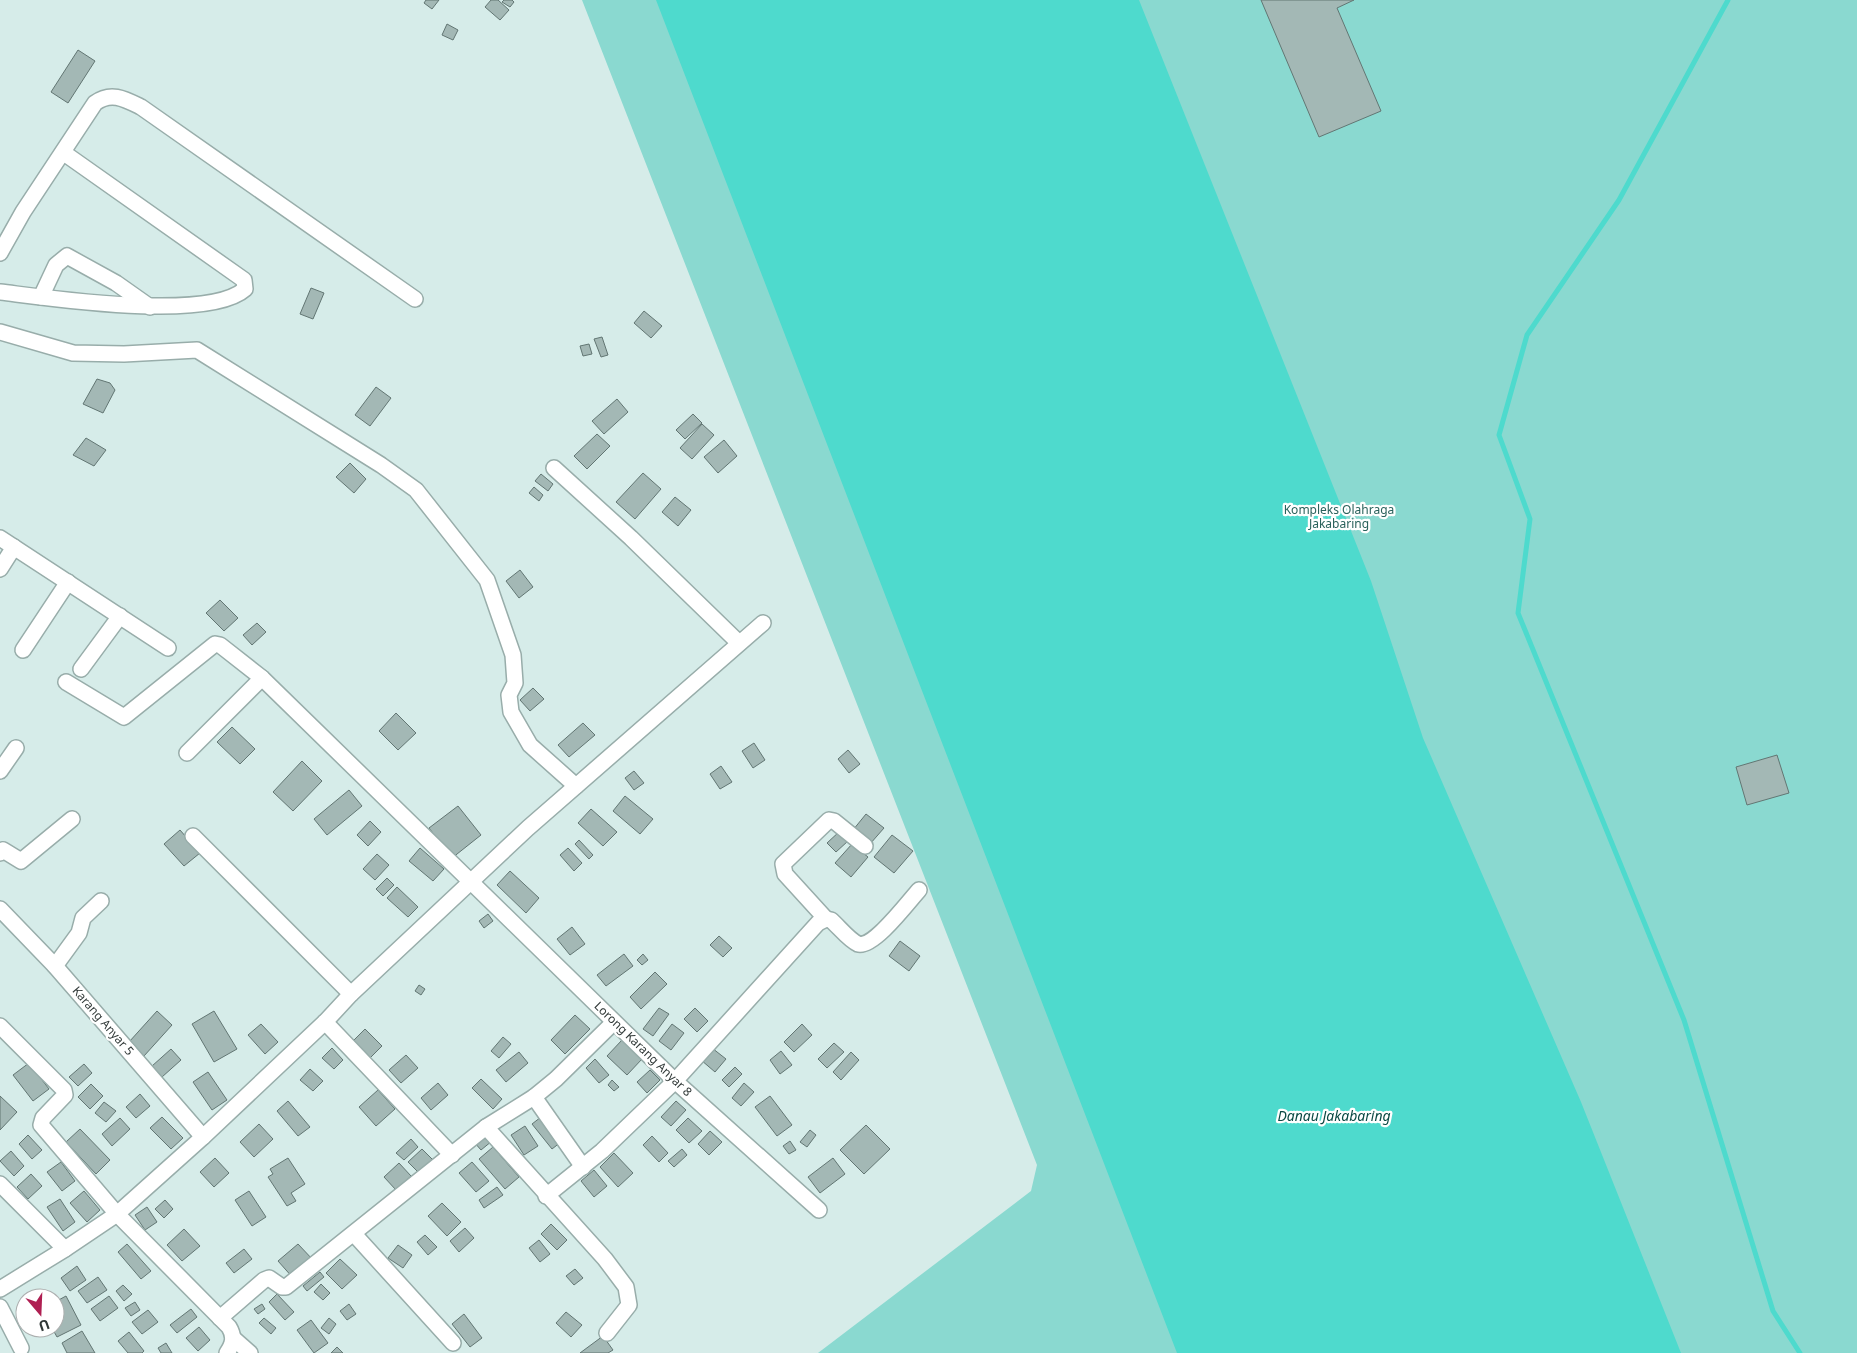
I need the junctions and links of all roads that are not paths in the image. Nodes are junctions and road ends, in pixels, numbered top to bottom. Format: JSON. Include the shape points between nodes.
{"nodes":[{"id":1,"x":64,"y":153,"type":"junction"},
{"id":2,"x":0,"y":253,"type":"edge"},
{"id":3,"x":0,"y":292,"type":"edge"},
{"id":4,"x":40,"y":297,"type":"junction"},
{"id":5,"x":415,"y":299,"type":"dead end"},
{"id":6,"x":150,"y":306,"type":"junction"},
{"id":7,"x":0,"y":332,"type":"edge"},
{"id":8,"x":554,"y":468,"type":"dead end"},
{"id":9,"x":0,"y":538,"type":"edge"},
{"id":10,"x":14,"y":547,"type":"junction"},
{"id":11,"x":0,"y":569,"type":"edge"},
{"id":12,"x":68,"y":582,"type":"junction"},
{"id":13,"x":120,"y":616,"type":"junction"},
{"id":14,"x":764,"y":623,"type":"dead end"},
{"id":15,"x":739,"y":643,"type":"junction"},
{"id":16,"x":168,"y":648,"type":"dead end"},
{"id":17,"x":22,"y":650,"type":"dead end"},
{"id":18,"x":81,"y":669,"type":"dead end"},
{"id":19,"x":262,"y":678,"type":"junction"},
{"id":20,"x":66,"y":682,"type":"dead end"},
{"id":21,"x":16,"y":748,"type":"dead end"},
{"id":22,"x":186,"y":753,"type":"dead end"},
{"id":23,"x":0,"y":770,"type":"edge"},
{"id":24,"x":576,"y":786,"type":"junction"},
{"id":25,"x":72,"y":819,"type":"dead end"},
{"id":26,"x":193,"y":836,"type":"dead end"},
{"id":27,"x":865,"y":846,"type":"dead end"},
{"id":28,"x":0,"y":853,"type":"edge"},
{"id":29,"x":471,"y":883,"type":"junction"},
{"id":30,"x":919,"y":890,"type":"dead end"},
{"id":31,"x":101,"y":901,"type":"dead end"},
{"id":32,"x":0,"y":909,"type":"edge"},
{"id":33,"x":826,"y":920,"type":"junction"},
{"id":34,"x":55,"y":966,"type":"junction"},
{"id":35,"x":351,"y":994,"type":"junction"},
{"id":36,"x":325,"y":1022,"type":"junction"},
{"id":37,"x":614,"y":1022,"type":"junction"},
{"id":38,"x":0,"y":1026,"type":"edge"},
{"id":39,"x":675,"y":1081,"type":"junction"},
{"id":40,"x":534,"y":1097,"type":"junction"},
{"id":41,"x":486,"y":1127,"type":"junction"},
{"id":42,"x":203,"y":1137,"type":"junction"},
{"id":43,"x":452,"y":1155,"type":"junction"},
{"id":44,"x":583,"y":1167,"type":"junction"},
{"id":45,"x":0,"y":1184,"type":"edge"},
{"id":46,"x":546,"y":1196,"type":"junction"},
{"id":47,"x":819,"y":1210,"type":"dead end"},
{"id":48,"x":117,"y":1214,"type":"junction"},
{"id":49,"x":354,"y":1234,"type":"junction"},
{"id":50,"x":65,"y":1249,"type":"junction"},
{"id":51,"x":0,"y":1289,"type":"edge"},
{"id":52,"x":0,"y":1307,"type":"edge"},
{"id":53,"x":220,"y":1318,"type":"junction"},
{"id":54,"x":607,"y":1333,"type":"dead end"},
{"id":55,"x":233,"y":1338,"type":"junction"},
{"id":56,"x":452,"y":1343,"type":"dead end"},
{"id":57,"x":21,"y":1348,"type":"dead end"},
{"id":58,"x":227,"y":1353,"type":"edge"},
{"id":59,"x":250,"y":1353,"type":"edge"}],
"edges":[{"from":1,"to":2,"type":"street","via":[[23,212]]},
{"from":1,"to":5,"type":"street","via":[[95,103],[112,96],[125,99],[289,209]]},
{"from":1,"to":6,"type":"street","via":[[246,284],[240,294],[211,302]]},
{"from":3,"to":4,"type":"street"},
{"from":4,"to":6,"type":"street"},
{"from":4,"to":6,"type":"street","via":[[56,265],[66,256]]},
{"from":7,"to":24,"type":"street","via":[[73,353],[197,350],[416,490],[487,580],[513,655],[515,683],[509,695],[511,712],[530,745]]},
{"from":8,"to":15,"type":"street"},
{"from":9,"to":10,"type":"street"},
{"from":10,"to":11,"type":"street"},
{"from":10,"to":12,"type":"street"},
{"from":12,"to":13,"type":"street"},
{"from":12,"to":17,"type":"street"},
{"from":13,"to":16,"type":"street"},
{"from":13,"to":18,"type":"street"},
{"from":14,"to":15,"type":"street"},
{"from":15,"to":24,"type":"street"},
{"from":19,"to":20,"type":"street","name":"Lorong Karang Anyar 8","via":[[215,644],[124,716]]},
{"from":19,"to":22,"type":"street"},
{"from":19,"to":29,"type":"street","name":"Lorong Karang Anyar 8"},
{"from":21,"to":23,"type":"street"},
{"from":24,"to":29,"type":"street"},
{"from":25,"to":28,"type":"street","via":[[21,861],[3,850]]},
{"from":26,"to":35,"type":"street"},
{"from":27,"to":33,"type":"street","via":[[830,820],[783,864],[784,874]]},
{"from":29,"to":35,"type":"street"},
{"from":29,"to":37,"type":"street","name":"Lorong Karang Anyar 8"},
{"from":30,"to":33,"type":"street","via":[[877,937],[865,944],[856,943],[831,920]]},
{"from":31,"to":34,"type":"street","via":[[83,918],[76,938]]},
{"from":32,"to":34,"type":"street","name":"Karang Anyar 5"},
{"from":33,"to":39,"type":"street","via":[[812,928]]},
{"from":34,"to":42,"type":"street","name":"Karang Anyar 5"},
{"from":35,"to":36,"type":"street"},
{"from":36,"to":42,"type":"street"},
{"from":36,"to":43,"type":"street"},
{"from":37,"to":39,"type":"street","name":"Lorong Karang Anyar 8"},
{"from":37,"to":40,"type":"street"},
{"from":38,"to":48,"type":"street","via":[[64,1090],[65,1095],[42,1118],[41,1125]]},
{"from":39,"to":44,"type":"street"},
{"from":39,"to":47,"type":"street","name":"Lorong Karang Anyar 8"},
{"from":40,"to":41,"type":"street"},
{"from":40,"to":44,"type":"street"},
{"from":41,"to":43,"type":"street"},
{"from":41,"to":46,"type":"street"},
{"from":42,"to":48,"type":"street"},
{"from":43,"to":49,"type":"street"},
{"from":44,"to":46,"type":"street"},
{"from":45,"to":50,"type":"street"},
{"from":46,"to":54,"type":"street","via":[[605,1259],[626,1287],[630,1305]]},
{"from":48,"to":50,"type":"street"},
{"from":48,"to":53,"type":"street"},
{"from":49,"to":53,"type":"street","via":[[286,1287],[269,1278],[264,1280]]},
{"from":49,"to":56,"type":"street"},
{"from":50,"to":51,"type":"street"},
{"from":52,"to":57,"type":"street"},
{"from":53,"to":55,"type":"street","via":[[229,1327]]},
{"from":55,"to":58,"type":"street"},
{"from":55,"to":59,"type":"street"}]}
